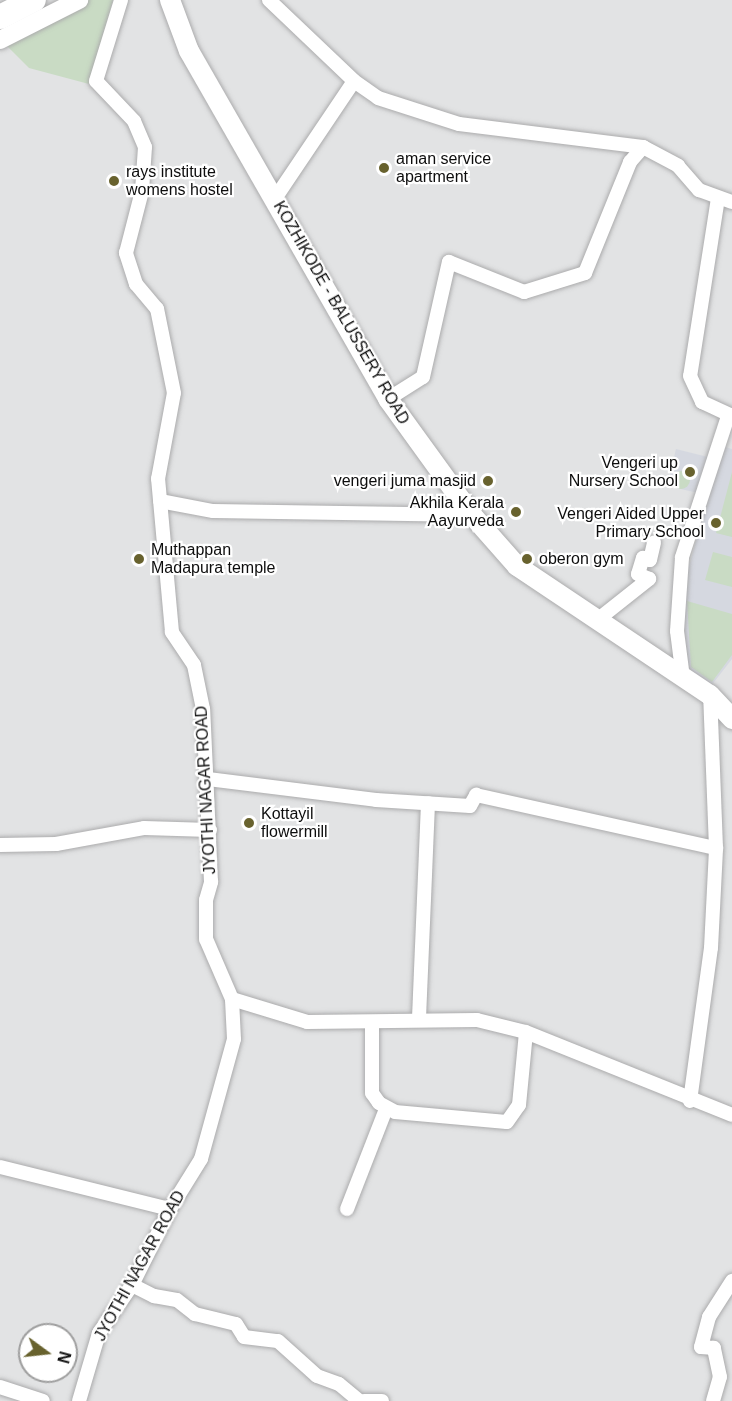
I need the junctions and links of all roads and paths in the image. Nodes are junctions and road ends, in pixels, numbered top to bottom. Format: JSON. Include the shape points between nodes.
{"nodes":[{"id":1,"x":34,"y":0,"type":"edge"},
{"id":2,"x":79,"y":0,"type":"edge"},
{"id":3,"x":121,"y":0,"type":"edge"},
{"id":4,"x":170,"y":0,"type":"edge"},
{"id":5,"x":269,"y":0,"type":"edge"},
{"id":6,"x":0,"y":17,"type":"edge"},
{"id":7,"x":0,"y":40,"type":"edge"},
{"id":8,"x":354,"y":81,"type":"junction"},
{"id":9,"x":644,"y":147,"type":"junction"},
{"id":10,"x":718,"y":198,"type":"junction"},
{"id":11,"x":274,"y":200,"type":"junction"},
{"id":12,"x":732,"y":202,"type":"edge"},
{"id":13,"x":388,"y":399,"type":"junction"},
{"id":14,"x":730,"y":416,"type":"edge"},
{"id":15,"x":160,"y":501,"type":"junction"},
{"id":16,"x":472,"y":515,"type":"junction"},
{"id":17,"x":654,"y":542,"type":"dead end"},
{"id":18,"x":596,"y":621,"type":"junction"},
{"id":19,"x":683,"y":678,"type":"junction"},
{"id":20,"x":710,"y":695,"type":"junction"},
{"id":21,"x":732,"y":719,"type":"edge"},
{"id":22,"x":208,"y":779,"type":"junction"},
{"id":23,"x":428,"y":803,"type":"junction"},
{"id":24,"x":210,"y":830,"type":"junction"},
{"id":25,"x":0,"y":845,"type":"edge"},
{"id":26,"x":716,"y":848,"type":"junction"},
{"id":27,"x":232,"y":999,"type":"junction"},
{"id":28,"x":419,"y":1018,"type":"junction"},
{"id":29,"x":372,"y":1022,"type":"junction"},
{"id":30,"x":526,"y":1032,"type":"junction"},
{"id":31,"x":690,"y":1101,"type":"junction"},
{"id":32,"x":386,"y":1108,"type":"junction"},
{"id":33,"x":732,"y":1115,"type":"edge"},
{"id":34,"x":0,"y":1167,"type":"edge"},
{"id":35,"x":170,"y":1209,"type":"junction"},
{"id":36,"x":347,"y":1209,"type":"dead end"},
{"id":37,"x":732,"y":1281,"type":"edge"},
{"id":38,"x":132,"y":1285,"type":"junction"},
{"id":39,"x":0,"y":1387,"type":"edge"},
{"id":40,"x":43,"y":1401,"type":"edge"},
{"id":41,"x":79,"y":1401,"type":"edge"},
{"id":42,"x":359,"y":1401,"type":"edge"},
{"id":43,"x":364,"y":1401,"type":"edge"},
{"id":44,"x":382,"y":1401,"type":"edge"},
{"id":45,"x":713,"y":1401,"type":"edge"}],
"edges":[{"from":1,"to":6,"type":"highway"},
{"from":2,"to":7,"type":"street"},
{"from":3,"to":15,"type":"street","name":"JYOTHI NAGAR ROAD","via":[[96,81],[134,121],[145,147],[142,191],[126,253],[136,284],[157,309],[174,393],[158,478]]},
{"from":4,"to":11,"type":"main road","name":"KOZHIKODE - BALUSSERY ROAD","via":[[189,51]]},
{"from":5,"to":8,"type":"street"},
{"from":8,"to":9,"type":"street","via":[[378,98],[459,124]]},
{"from":8,"to":11,"type":"street"},
{"from":9,"to":10,"type":"street","via":[[678,166],[699,190]]},
{"from":9,"to":13,"type":"street","via":[[630,162],[585,273],[524,292],[449,262],[423,377]]},
{"from":10,"to":12,"type":"street"},
{"from":10,"to":14,"type":"street","via":[[690,376],[702,402]]},
{"from":11,"to":13,"type":"main road","name":"KOZHIKODE - BALUSSERY ROAD"},
{"from":13,"to":16,"type":"main road","name":"KOZHIKODE - BALUSSERY ROAD"},
{"from":14,"to":19,"type":"street","via":[[682,557],[677,631]]},
{"from":15,"to":16,"type":"street","via":[[213,511]]},
{"from":15,"to":22,"type":"street","name":"JYOTHI NAGAR ROAD","via":[[172,632],[194,665],[203,709]]},
{"from":16,"to":18,"type":"main road","name":"KOZHIKODE - BALUSSERY ROAD","via":[[517,566]]},
{"from":17,"to":18,"type":"street","via":[[650,560],[643,558],[638,574],[649,579]]},
{"from":18,"to":19,"type":"main road","name":"KOZHIKODE - BALUSSERY ROAD"},
{"from":19,"to":20,"type":"main road","name":"KOZHIKODE - BALUSSERY ROAD"},
{"from":20,"to":21,"type":"main road","name":"KOZHIKODE - BALUSSERY ROAD"},
{"from":20,"to":26,"type":"street"},
{"from":22,"to":23,"type":"street"},
{"from":22,"to":24,"type":"street","name":"JYOTHI NAGAR ROAD"},
{"from":23,"to":26,"type":"street","via":[[470,806],[476,795]]},
{"from":23,"to":28,"type":"street"},
{"from":24,"to":25,"type":"street","via":[[144,828],[56,844]]},
{"from":24,"to":27,"type":"street","name":"JYOTHI NAGAR ROAD","via":[[206,939]]},
{"from":26,"to":31,"type":"street","via":[[711,948]]},
{"from":27,"to":29,"type":"street","via":[[307,1022]]},
{"from":27,"to":35,"type":"street","name":"JYOTHI NAGAR ROAD","via":[[234,1039],[201,1159]]},
{"from":28,"to":29,"type":"street"},
{"from":28,"to":30,"type":"street","via":[[477,1020]]},
{"from":29,"to":32,"type":"street","via":[[372,1093]]},
{"from":30,"to":31,"type":"street"},
{"from":30,"to":32,"type":"street","via":[[519,1105],[507,1122]]},
{"from":31,"to":33,"type":"street"},
{"from":32,"to":36,"type":"street"},
{"from":34,"to":35,"type":"street"},
{"from":35,"to":38,"type":"street","name":"JYOTHI NAGAR ROAD"},
{"from":37,"to":45,"type":"street","via":[[709,1317],[701,1347],[714,1348],[720,1377]]},
{"from":38,"to":41,"type":"street","name":"JYOTHI NAGAR ROAD","via":[[99,1333]]},
{"from":38,"to":42,"type":"street","via":[[154,1296],[177,1300],[195,1314],[236,1324],[244,1337],[278,1341],[317,1376],[339,1384]]},
{"from":39,"to":40,"type":"street"},
{"from":43,"to":44,"type":"street"}]}
